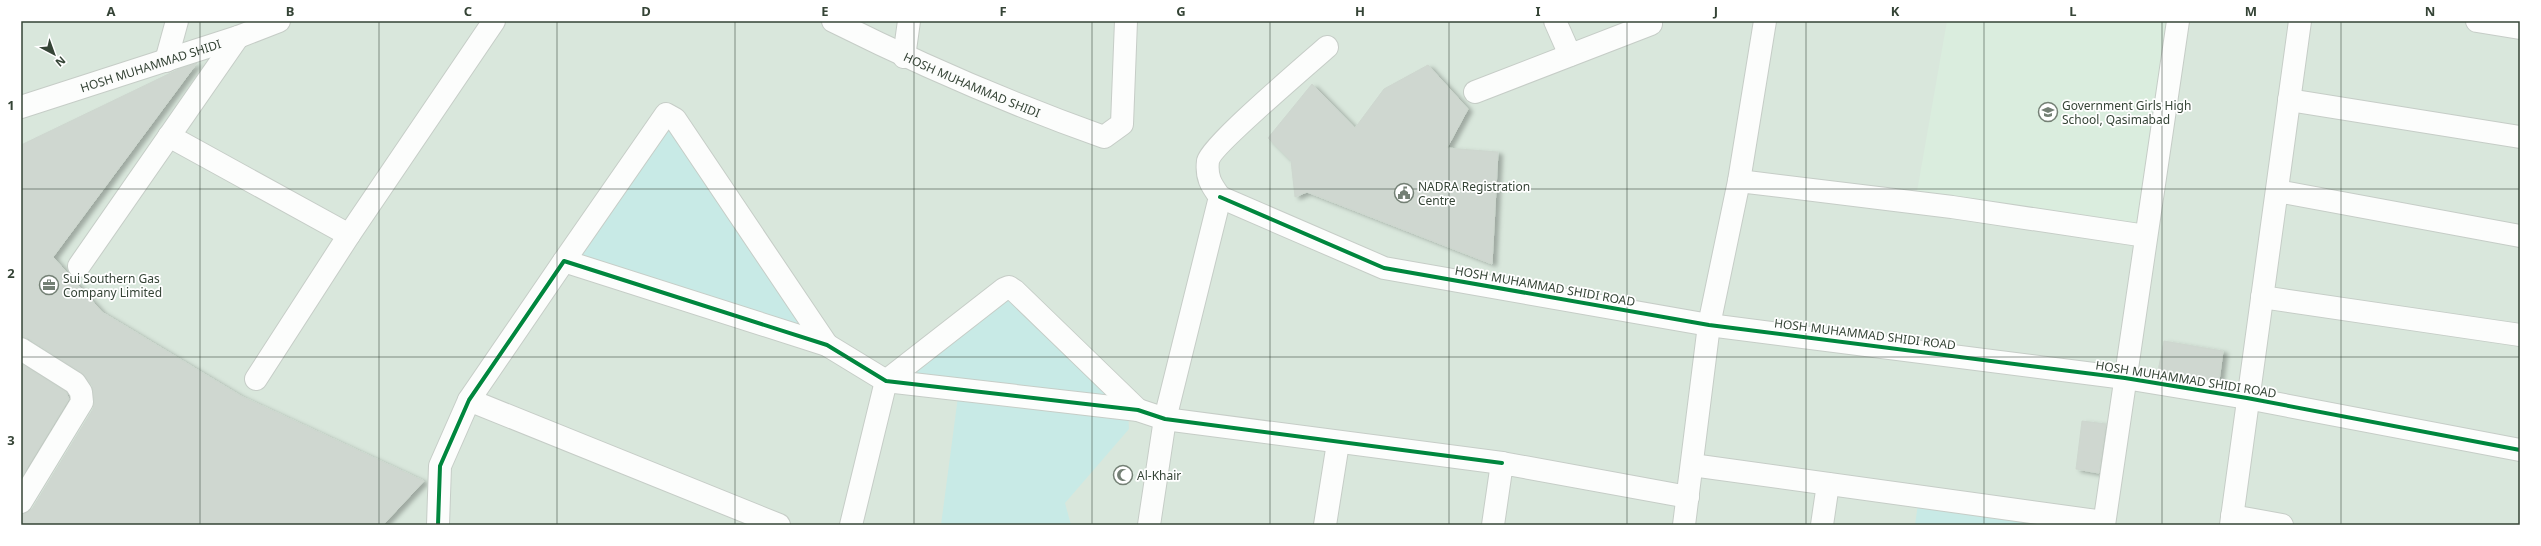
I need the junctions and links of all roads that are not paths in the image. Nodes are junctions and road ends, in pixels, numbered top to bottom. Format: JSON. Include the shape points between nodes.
{"nodes":[{"id":1,"x":177,"y":21,"type":"edge"},
{"id":2,"x":278,"y":21,"type":"edge"},
{"id":3,"x":494,"y":21,"type":"edge"},
{"id":4,"x":833,"y":21,"type":"edge"},
{"id":5,"x":909,"y":21,"type":"edge"},
{"id":6,"x":1126,"y":21,"type":"edge"},
{"id":7,"x":1555,"y":21,"type":"edge"},
{"id":8,"x":1765,"y":21,"type":"edge"},
{"id":9,"x":2178,"y":21,"type":"edge"},
{"id":10,"x":2300,"y":21,"type":"edge"},
{"id":11,"x":2477,"y":21,"type":"edge"},
{"id":12,"x":1651,"y":24,"type":"dead end"},
{"id":13,"x":2516,"y":25,"type":"edge"},
{"id":14,"x":238,"y":37,"type":"junction"},
{"id":15,"x":1327,"y":48,"type":"dead end"},
{"id":16,"x":1570,"y":55,"type":"junction"},
{"id":17,"x":904,"y":57,"type":"junction"},
{"id":18,"x":166,"y":61,"type":"junction"},
{"id":19,"x":1476,"y":92,"type":"dead end"},
{"id":20,"x":2289,"y":100,"type":"junction"},
{"id":21,"x":21,"y":107,"type":"edge"},
{"id":22,"x":169,"y":136,"type":"junction"},
{"id":23,"x":2520,"y":137,"type":"edge"},
{"id":24,"x":1739,"y":181,"type":"junction"},
{"id":25,"x":2277,"y":191,"type":"junction"},
{"id":26,"x":1220,"y":197,"type":"junction"},
{"id":27,"x":349,"y":235,"type":"junction"},
{"id":28,"x":2146,"y":236,"type":"junction"},
{"id":29,"x":2520,"y":236,"type":"edge"},
{"id":30,"x":564,"y":261,"type":"junction"},
{"id":31,"x":79,"y":266,"type":"dead end"},
{"id":32,"x":2262,"y":297,"type":"junction"},
{"id":33,"x":1709,"y":325,"type":"junction"},
{"id":34,"x":2520,"y":335,"type":"edge"},
{"id":35,"x":827,"y":345,"type":"junction"},
{"id":36,"x":21,"y":349,"type":"edge"},
{"id":37,"x":2125,"y":378,"type":"junction"},
{"id":38,"x":256,"y":379,"type":"dead end"},
{"id":39,"x":886,"y":380,"type":"junction"},
{"id":40,"x":2248,"y":398,"type":"junction"},
{"id":41,"x":469,"y":400,"type":"junction"},
{"id":42,"x":1138,"y":410,"type":"junction"},
{"id":43,"x":1165,"y":419,"type":"junction"},
{"id":44,"x":1338,"y":443,"type":"junction"},
{"id":45,"x":2520,"y":450,"type":"edge"},
{"id":46,"x":1502,"y":463,"type":"junction"},
{"id":47,"x":1692,"y":465,"type":"junction"},
{"id":48,"x":1828,"y":484,"type":"junction"},
{"id":49,"x":1688,"y":497,"type":"junction"},
{"id":50,"x":21,"y":502,"type":"edge"},
{"id":51,"x":2232,"y":521,"type":"edge"},
{"id":52,"x":2104,"y":524,"type":"edge"},
{"id":53,"x":438,"y":525,"type":"edge"},
{"id":54,"x":779,"y":525,"type":"edge"},
{"id":55,"x":851,"y":525,"type":"edge"},
{"id":56,"x":1149,"y":525,"type":"edge"},
{"id":57,"x":1325,"y":525,"type":"edge"},
{"id":58,"x":1493,"y":525,"type":"edge"},
{"id":59,"x":1684,"y":525,"type":"edge"},
{"id":60,"x":1822,"y":525,"type":"edge"},
{"id":61,"x":2282,"y":525,"type":"edge"}],
"edges":[{"from":1,"to":18,"type":"street"},
{"from":2,"to":14,"type":"street","name":"HOSH MUHAMMAD SHIDI"},
{"from":3,"to":27,"type":"street"},
{"from":4,"to":17,"type":"street","name":"HOSH MUHAMMAD SHIDI"},
{"from":5,"to":17,"type":"street"},
{"from":6,"to":17,"type":"street","name":"HOSH MUHAMMAD SHIDI","via":[[1122,124],[1104,137],[1036,113]]},
{"from":7,"to":16,"type":"street"},
{"from":8,"to":24,"type":"street"},
{"from":9,"to":28,"type":"street"},
{"from":10,"to":20,"type":"street"},
{"from":11,"to":13,"type":"street"},
{"from":12,"to":16,"type":"street"},
{"from":14,"to":18,"type":"street","name":"HOSH MUHAMMAD SHIDI"},
{"from":14,"to":22,"type":"street"},
{"from":15,"to":26,"type":"street","via":[[1233,131],[1208,160],[1208,180]]},
{"from":16,"to":19,"type":"street"},
{"from":18,"to":21,"type":"street","name":"HOSH MUHAMMAD SHIDI"},
{"from":20,"to":23,"type":"street"},
{"from":20,"to":25,"type":"street"},
{"from":22,"to":27,"type":"street"},
{"from":22,"to":31,"type":"street"},
{"from":24,"to":28,"type":"street","via":[[1952,207]]},
{"from":24,"to":33,"type":"street"},
{"from":25,"to":29,"type":"street"},
{"from":25,"to":32,"type":"street"},
{"from":26,"to":33,"type":"street","name":"HOSH MUHAMMAD SHIDI ROAD","via":[[1384,268]]},
{"from":26,"to":43,"type":"street"},
{"from":27,"to":38,"type":"street"},
{"from":28,"to":37,"type":"street"},
{"from":30,"to":35,"type":"street"},
{"from":30,"to":35,"type":"street","via":[[666,114],[675,119]]},
{"from":30,"to":41,"type":"street"},
{"from":32,"to":34,"type":"street"},
{"from":32,"to":40,"type":"street"},
{"from":33,"to":37,"type":"street","name":"HOSH MUHAMMAD SHIDI ROAD"},
{"from":33,"to":47,"type":"street"},
{"from":35,"to":39,"type":"street"},
{"from":36,"to":50,"type":"street","via":[[75,383],[81,392],[82,402]]},
{"from":37,"to":40,"type":"street","name":"HOSH MUHAMMAD SHIDI ROAD"},
{"from":37,"to":52,"type":"street"},
{"from":39,"to":42,"type":"street"},
{"from":39,"to":42,"type":"street","via":[[1009,287]]},
{"from":39,"to":55,"type":"street"},
{"from":40,"to":45,"type":"street","name":"HOSH MUHAMMAD SHIDI ROAD"},
{"from":40,"to":51,"type":"street"},
{"from":41,"to":53,"type":"street","via":[[440,466]]},
{"from":41,"to":54,"type":"street"},
{"from":42,"to":43,"type":"street"},
{"from":43,"to":44,"type":"street"},
{"from":43,"to":56,"type":"street"},
{"from":44,"to":46,"type":"street"},
{"from":44,"to":57,"type":"street"},
{"from":46,"to":49,"type":"street"},
{"from":46,"to":58,"type":"street"},
{"from":47,"to":48,"type":"street"},
{"from":47,"to":49,"type":"street"},
{"from":48,"to":52,"type":"street"},
{"from":48,"to":60,"type":"street"},
{"from":49,"to":59,"type":"street"},
{"from":51,"to":61,"type":"street"}]}
